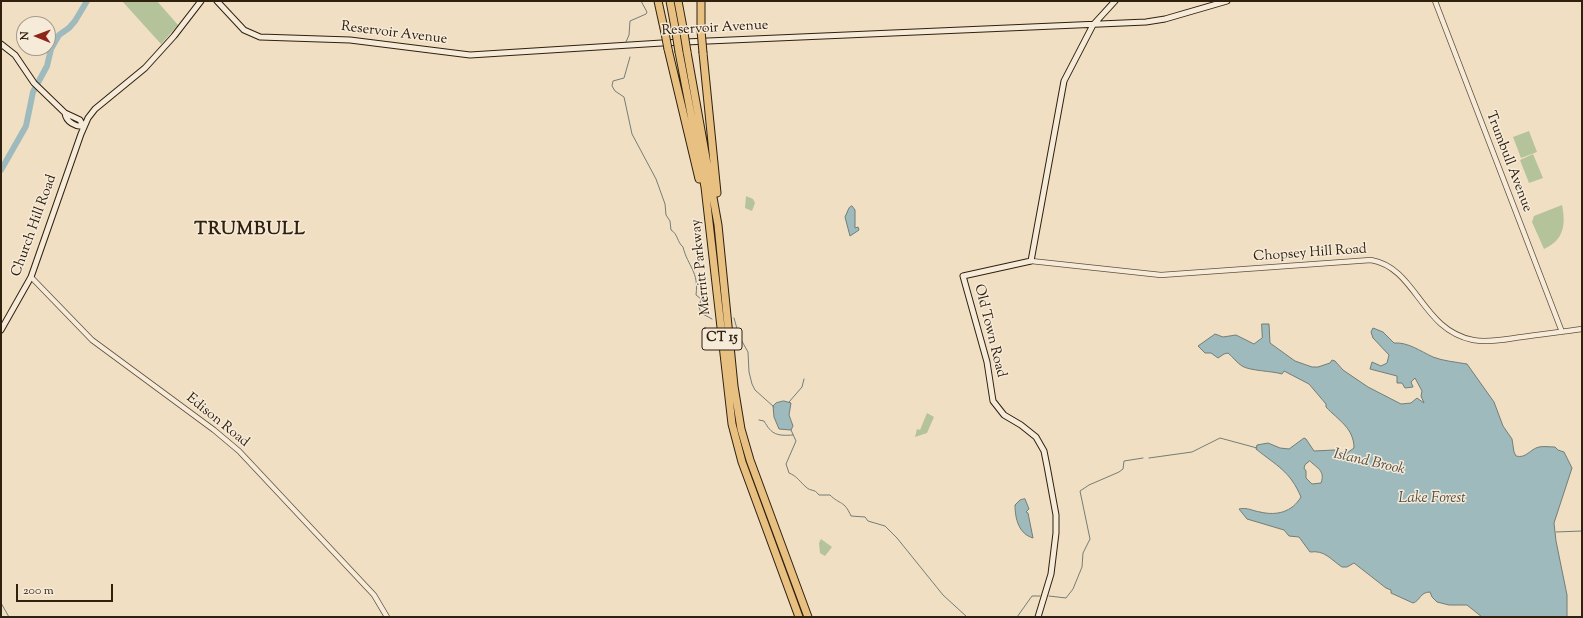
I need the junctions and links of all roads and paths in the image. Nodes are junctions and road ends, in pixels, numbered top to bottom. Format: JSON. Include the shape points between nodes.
{"nodes":[{"id":1,"x":201,"y":1,"type":"edge"},
{"id":2,"x":217,"y":1,"type":"edge"},
{"id":3,"x":658,"y":1,"type":"edge"},
{"id":4,"x":670,"y":1,"type":"edge"},
{"id":5,"x":678,"y":1,"type":"edge"},
{"id":6,"x":701,"y":1,"type":"edge"},
{"id":7,"x":1115,"y":1,"type":"edge"},
{"id":8,"x":1227,"y":1,"type":"edge"},
{"id":9,"x":1435,"y":1,"type":"edge"},
{"id":10,"x":1093,"y":25,"type":"junction"},
{"id":11,"x":1,"y":44,"type":"edge"},
{"id":12,"x":83,"y":126,"type":"junction"},
{"id":13,"x":721,"y":249,"type":"junction"},
{"id":14,"x":714,"y":256,"type":"junction"},
{"id":15,"x":1031,"y":261,"type":"junction"},
{"id":16,"x":31,"y":277,"type":"junction"},
{"id":17,"x":1582,"y":329,"type":"edge"},
{"id":18,"x":1,"y":330,"type":"edge"},
{"id":19,"x":1562,"y":332,"type":"junction"},
{"id":20,"x":387,"y":617,"type":"edge"},
{"id":21,"x":799,"y":617,"type":"edge"},
{"id":22,"x":808,"y":617,"type":"edge"},
{"id":23,"x":1038,"y":617,"type":"edge"}],
"edges":[{"from":1,"to":12,"type":"main road","name":"Church Hill Road","via":[[183,26],[154,58],[93,110]]},
{"from":2,"to":10,"type":"main road","name":"Reservoir Avenue","via":[[244,30],[260,37],[350,40],[464,54],[929,30]]},
{"from":3,"to":14,"type":"highway","bridge":true,"via":[[699,178]]},
{"from":4,"to":14,"type":"highway","name":"Merritt Parkway","number":"CT 15","bridge":true,"via":[[706,187]]},
{"from":5,"to":13,"type":"highway","name":"Merritt Parkway","number":"CT 15","bridge":true},
{"from":6,"to":13,"type":"highway","bridge":true,"via":[[701,30]]},
{"from":7,"to":10,"type":"main road"},
{"from":8,"to":10,"type":"main road","name":"Reservoir Avenue","via":[[1158,20]]},
{"from":9,"to":19,"type":"street","name":"Trumbull Avenue"},
{"from":10,"to":15,"type":"main road","via":[[1064,81]]},
{"from":11,"to":12,"type":"main road","via":[[15,55],[34,83],[67,118],[74,125]]},
{"from":12,"to":16,"type":"main road","name":"Church Hill Road"},
{"from":13,"to":22,"type":"highway","name":"Merritt Parkway","number":"CT 15","via":[[734,386],[741,429]]},
{"from":14,"to":21,"type":"highway","name":"Merritt Parkway","number":"CT 15","via":[[732,424],[742,462]]},
{"from":15,"to":19,"type":"street","name":"Chopsey Hill Road","via":[[1161,275],[1371,260],[1386,264],[1398,272],[1435,320],[1462,337],[1487,341]]},
{"from":15,"to":23,"type":"main road","name":"Old Town Road","via":[[963,276],[987,362],[993,401],[1004,415],[1036,437],[1044,451],[1056,515],[1056,533],[1051,574]]},
{"from":16,"to":18,"type":"main road","name":"Church Hill Road"},
{"from":16,"to":20,"type":"street","name":"Edison Road","via":[[100,346],[239,451],[374,595]]},
{"from":17,"to":19,"type":"street","name":"Chopsey Hill Road"}]}
